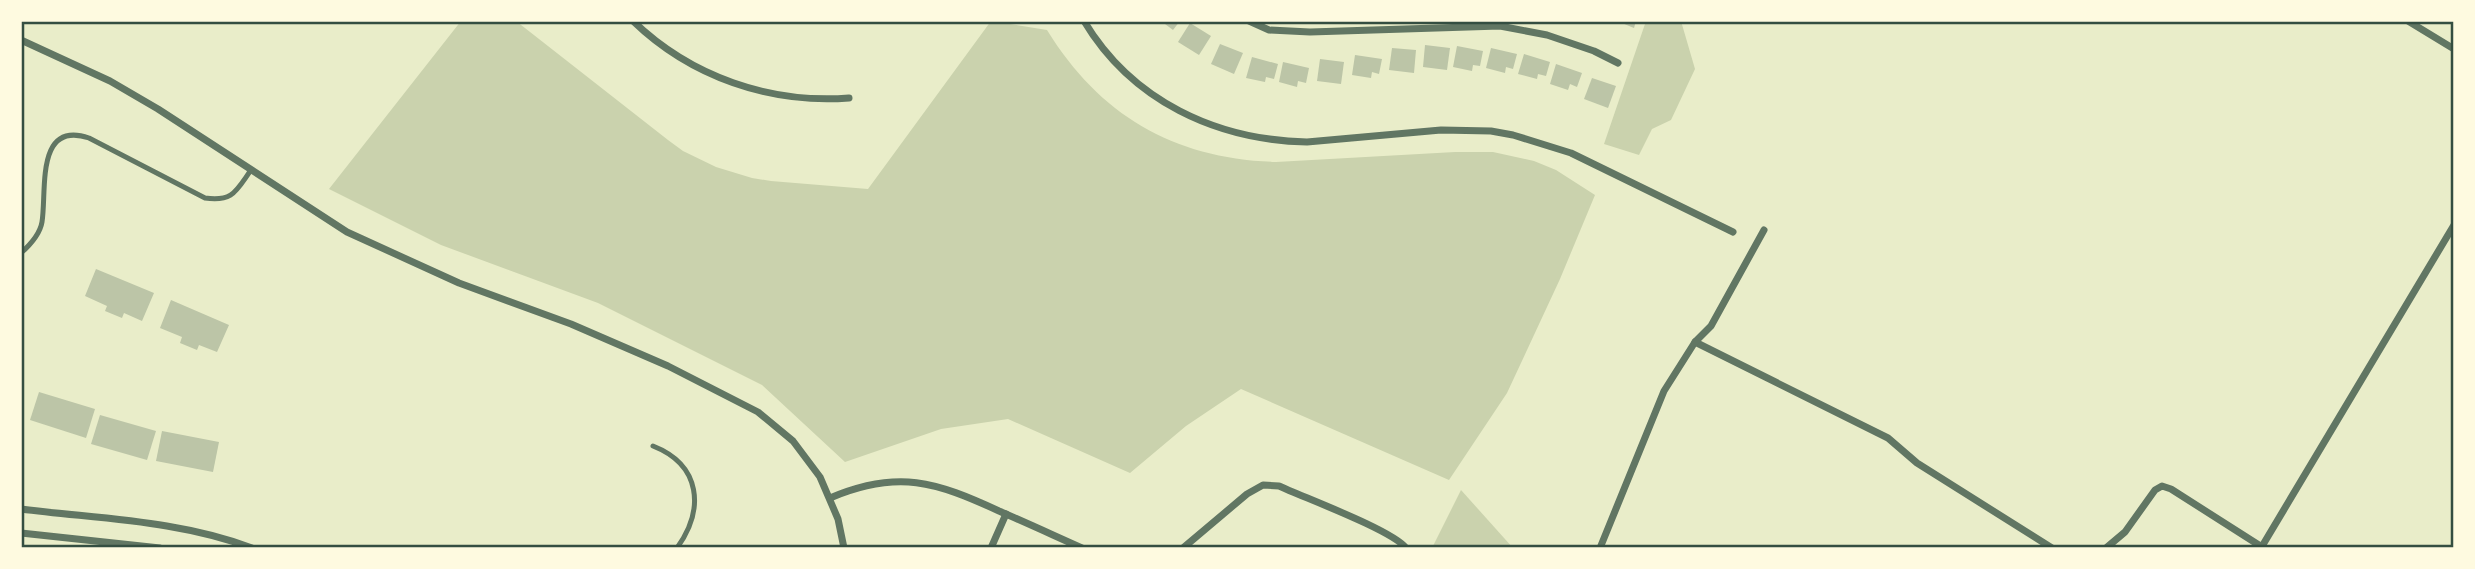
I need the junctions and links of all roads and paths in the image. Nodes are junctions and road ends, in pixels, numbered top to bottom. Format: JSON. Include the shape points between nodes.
{"nodes":[{"id":1,"x":633,"y":21,"type":"edge"},
{"id":2,"x":1084,"y":21,"type":"edge"},
{"id":3,"x":1251,"y":21,"type":"edge"},
{"id":4,"x":2407,"y":21,"type":"edge"},
{"id":5,"x":21,"y":40,"type":"edge"},
{"id":6,"x":2454,"y":49,"type":"edge"},
{"id":7,"x":1618,"y":63,"type":"dead end"},
{"id":8,"x":849,"y":98,"type":"dead end"},
{"id":9,"x":251,"y":170,"type":"junction"},
{"id":10,"x":2454,"y":225,"type":"edge"},
{"id":11,"x":1764,"y":230,"type":"dead end"},
{"id":12,"x":1733,"y":232,"type":"dead end"},
{"id":13,"x":21,"y":253,"type":"edge"},
{"id":14,"x":1695,"y":342,"type":"junction"},
{"id":15,"x":653,"y":446,"type":"dead end"},
{"id":16,"x":830,"y":498,"type":"junction"},
{"id":17,"x":21,"y":509,"type":"edge"},
{"id":18,"x":1006,"y":514,"type":"junction"},
{"id":19,"x":21,"y":533,"type":"edge"},
{"id":20,"x":2261,"y":547,"type":"edge"},
{"id":21,"x":160,"y":548,"type":"edge"},
{"id":22,"x":252,"y":548,"type":"edge"},
{"id":23,"x":677,"y":548,"type":"edge"},
{"id":24,"x":844,"y":548,"type":"edge"},
{"id":25,"x":991,"y":548,"type":"edge"},
{"id":26,"x":1082,"y":548,"type":"edge"},
{"id":27,"x":1183,"y":548,"type":"edge"},
{"id":28,"x":1406,"y":548,"type":"edge"},
{"id":29,"x":1600,"y":548,"type":"edge"},
{"id":30,"x":2052,"y":548,"type":"edge"},
{"id":31,"x":2106,"y":548,"type":"edge"}],
"edges":[{"from":1,"to":8,"type":"street","via":[[677,55],[723,80],[798,98]]},
{"from":2,"to":12,"type":"street","via":[[1114,62],[1144,90],[1216,128],[1294,142],[1441,130],[1513,135],[1571,153]]},
{"from":3,"to":7,"type":"street","via":[[1269,30],[1310,32],[1500,26],[1547,35]]},
{"from":4,"to":6,"type":"street"},
{"from":5,"to":9,"type":"street","via":[[158,108]]},
{"from":9,"to":13,"type":"lane","via":[[229,198],[205,198],[89,138],[68,136],[49,151],[42,224]]},
{"from":9,"to":16,"type":"street","via":[[347,232],[459,283],[668,366],[758,412],[808,458]]},
{"from":10,"to":20,"type":"street"},
{"from":11,"to":14,"type":"street","via":[[1711,326]]},
{"from":14,"to":29,"type":"street","via":[[1664,391]]},
{"from":14,"to":30,"type":"street","via":[[1888,438],[1917,463]]},
{"from":15,"to":23,"type":"lane","via":[[677,460],[693,490],[692,523]]},
{"from":16,"to":18,"type":"street","via":[[882,482],[923,483]]},
{"from":16,"to":24,"type":"street"},
{"from":17,"to":22,"type":"street","via":[[176,527]]},
{"from":18,"to":25,"type":"street"},
{"from":18,"to":26,"type":"street"},
{"from":19,"to":21,"type":"street"},
{"from":20,"to":31,"type":"street","via":[[2162,486]]},
{"from":27,"to":28,"type":"street","via":[[1247,494],[1270,484],[1382,531]]}]}
